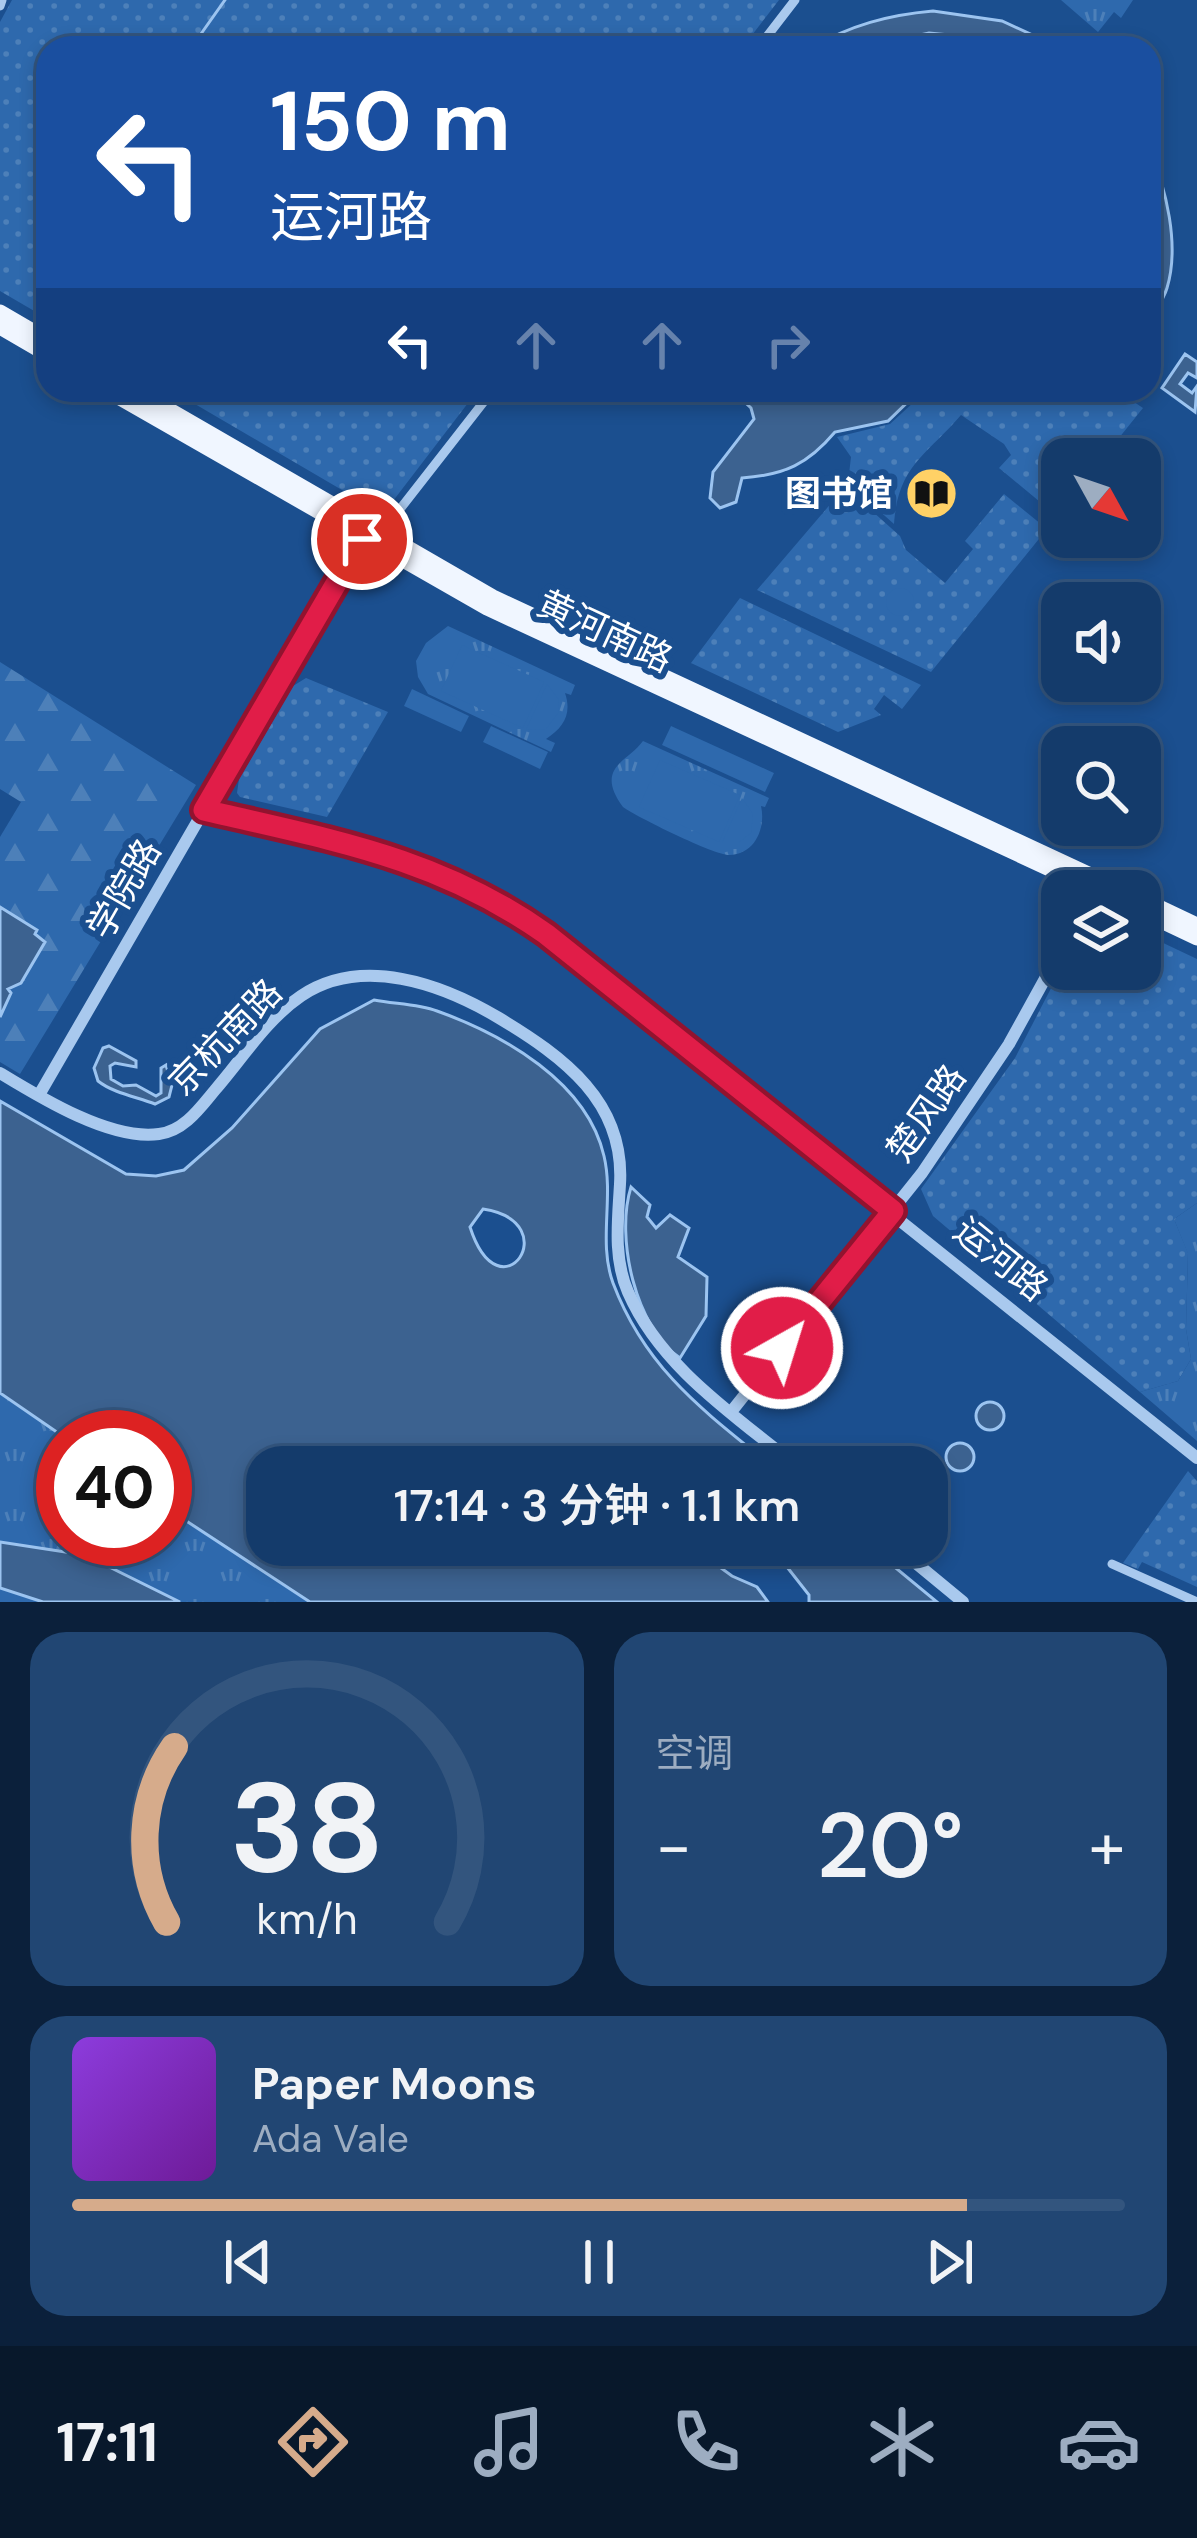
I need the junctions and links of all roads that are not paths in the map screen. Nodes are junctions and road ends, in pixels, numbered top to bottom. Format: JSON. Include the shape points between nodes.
{"nodes":[{"id":1,"x":795,"y":0,"type":"edge"},
{"id":2,"x":767,"y":36,"type":"edge"},
{"id":3,"x":0,"y":312,"type":"edge"},
{"id":4,"x":0,"y":327,"type":"edge"},
{"id":5,"x":36,"y":333,"type":"edge"},
{"id":6,"x":36,"y":348,"type":"edge"},
{"id":7,"x":128,"y":402,"type":"edge"},
{"id":8,"x":154,"y":402,"type":"edge"},
{"id":9,"x":483,"y":402,"type":"edge"},
{"id":10,"x":371,"y":536,"type":"junction"},
{"id":11,"x":204,"y":810,"type":"junction"},
{"id":12,"x":1060,"y":870,"type":"edge"},
{"id":13,"x":1161,"y":908,"type":"edge"},
{"id":14,"x":1161,"y":921,"type":"edge"},
{"id":15,"x":1197,"y":925,"type":"edge"},
{"id":16,"x":1197,"y":938,"type":"edge"},
{"id":17,"x":1041,"y":985,"type":"edge"},
{"id":18,"x":0,"y":1073,"type":"edge"},
{"id":19,"x":39,"y":1095,"type":"junction"},
{"id":20,"x":893,"y":1211,"type":"junction"},
{"id":21,"x":731,"y":1412,"type":"junction"},
{"id":22,"x":772,"y":1446,"type":"edge"},
{"id":23,"x":1197,"y":1458,"type":"edge"},
{"id":24,"x":1112,"y":1564,"type":"dead end"},
{"id":25,"x":919,"y":1566,"type":"edge"},
{"id":26,"x":963,"y":1602,"type":"edge"},
{"id":27,"x":1196,"y":1602,"type":"edge"}],
"edges":[{"from":1,"to":2,"type":"street"},
{"from":3,"to":5,"type":"main road"},
{"from":4,"to":6,"type":"main road"},
{"from":7,"to":10,"type":"main road","name":"黄河南路"},
{"from":8,"to":10,"type":"main road","name":"黄河南路"},
{"from":9,"to":10,"type":"street"},
{"from":10,"to":11,"type":"street","name":"学院路"},
{"from":10,"to":12,"type":"main road","name":"黄河南路"},
{"from":11,"to":19,"type":"street","name":"学院路"},
{"from":11,"to":20,"type":"street","name":"运河路","via":[[411,861],[488,896]]},
{"from":13,"to":15,"type":"main road"},
{"from":14,"to":16,"type":"main road"},
{"from":17,"to":20,"type":"street","name":"楚风路","via":[[989,1076]]},
{"from":18,"to":19,"type":"street","name":"京杭南路"},
{"from":19,"to":21,"type":"street","name":"京杭南路","via":[[126,1134],[160,1134],[179,1128],[301,996],[367,976],[432,986],[515,1028],[593,1090],[617,1135],[616,1224],[629,1294],[674,1362]]},
{"from":20,"to":21,"type":"street","name":"楚风路"},
{"from":20,"to":23,"type":"street","name":"运河路"},
{"from":21,"to":22,"type":"street","name":"京杭南路"},
{"from":24,"to":27,"type":"street"},
{"from":25,"to":26,"type":"street"}]}
